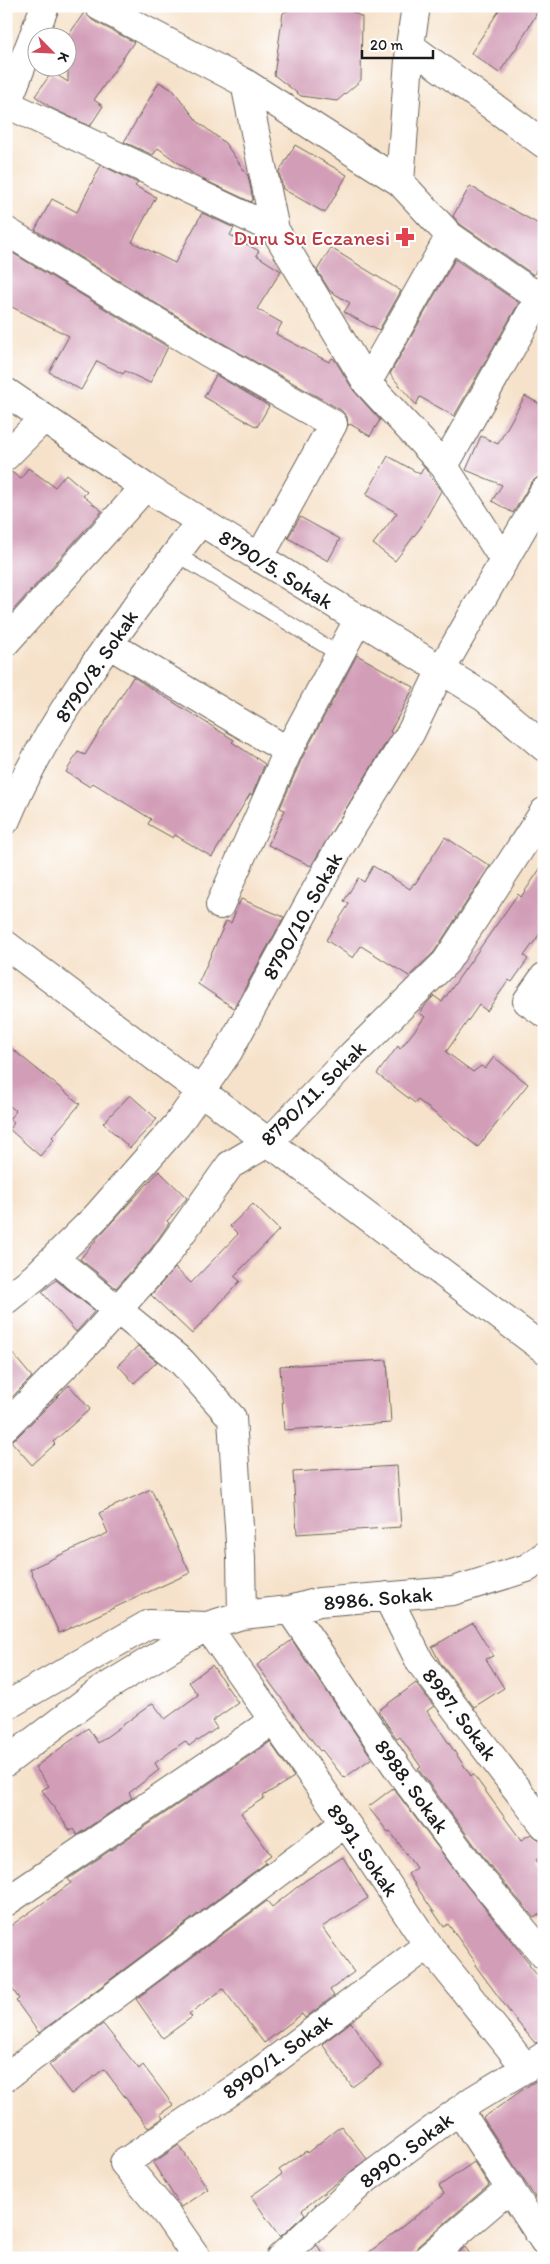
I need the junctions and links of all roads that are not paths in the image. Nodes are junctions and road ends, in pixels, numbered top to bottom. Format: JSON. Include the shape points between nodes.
{"nodes":[{"id":1,"x":45,"y":6,"type":"edge"},
{"id":2,"x":99,"y":6,"type":"edge"},
{"id":3,"x":416,"y":6,"type":"edge"},
{"id":4,"x":410,"y":46,"type":"junction"},
{"id":5,"x":245,"y":83,"type":"junction"},
{"id":6,"x":7,"y":105,"type":"edge"},
{"id":7,"x":544,"y":144,"type":"edge"},
{"id":8,"x":400,"y":182,"type":"junction"},
{"id":9,"x":275,"y":230,"type":"junction"},
{"id":10,"x":6,"y":231,"type":"edge"},
{"id":11,"x":450,"y":236,"type":"junction"},
{"id":12,"x":542,"y":297,"type":"edge"},
{"id":13,"x":367,"y":383,"type":"junction"},
{"id":14,"x":6,"y":392,"type":"edge"},
{"id":15,"x":44,"y":418,"type":"junction"},
{"id":16,"x":6,"y":456,"type":"edge"},
{"id":17,"x":444,"y":466,"type":"junction"},
{"id":18,"x":145,"y":487,"type":"junction"},
{"id":19,"x":544,"y":491,"type":"edge"},
{"id":20,"x":200,"y":522,"type":"junction"},
{"id":21,"x":176,"y":554,"type":"junction"},
{"id":22,"x":259,"y":558,"type":"junction"},
{"id":23,"x":504,"y":560,"type":"junction"},
{"id":24,"x":358,"y":620,"type":"junction"},
{"id":25,"x":6,"y":642,"type":"edge"},
{"id":26,"x":110,"y":644,"type":"junction"},
{"id":27,"x":340,"y":655,"type":"junction"},
{"id":28,"x":441,"y":670,"type":"junction"},
{"id":29,"x":544,"y":747,"type":"edge"},
{"id":30,"x":288,"y":751,"type":"junction"},
{"id":31,"x":544,"y":812,"type":"edge"},
{"id":32,"x":6,"y":820,"type":"edge"},
{"id":33,"x":220,"y":905,"type":"dead end"},
{"id":34,"x":6,"y":945,"type":"edge"},
{"id":35,"x":544,"y":978,"type":"edge"},
{"id":36,"x":544,"y":1013,"type":"edge"},
{"id":37,"x":201,"y":1091,"type":"junction"},
{"id":38,"x":269,"y":1142,"type":"junction"},
{"id":39,"x":54,"y":1259,"type":"junction"},
{"id":40,"x":6,"y":1300,"type":"edge"},
{"id":41,"x":118,"y":1308,"type":"junction"},
{"id":42,"x":544,"y":1349,"type":"edge"},
{"id":43,"x":6,"y":1426,"type":"edge"},
{"id":44,"x":544,"y":1556,"type":"edge"},
{"id":45,"x":386,"y":1596,"type":"junction"},
{"id":46,"x":290,"y":1610,"type":"junction"},
{"id":47,"x":242,"y":1616,"type":"junction"},
{"id":48,"x":207,"y":1626,"type":"junction"},
{"id":49,"x":6,"y":1706,"type":"edge"},
{"id":50,"x":273,"y":1721,"type":"junction"},
{"id":51,"x":6,"y":1762,"type":"edge"},
{"id":52,"x":345,"y":1823,"type":"junction"},
{"id":53,"x":544,"y":1825,"type":"edge"},
{"id":54,"x":6,"y":1902,"type":"edge"},
{"id":55,"x":428,"y":1945,"type":"junction"},
{"id":56,"x":544,"y":1955,"type":"edge"},
{"id":57,"x":535,"y":2062,"type":"edge"},
{"id":58,"x":6,"y":2077,"type":"edge"},
{"id":59,"x":459,"y":2110,"type":"junction"},
{"id":60,"x":510,"y":2188,"type":"junction"},
{"id":61,"x":544,"y":2241,"type":"edge"},
{"id":62,"x":197,"y":2258,"type":"edge"},
{"id":63,"x":280,"y":2258,"type":"edge"},
{"id":64,"x":428,"y":2258,"type":"edge"}],
"edges":[{"from":1,"to":6,"type":"street"},
{"from":2,"to":5,"type":"street"},
{"from":3,"to":4,"type":"street"},
{"from":4,"to":7,"type":"street"},
{"from":4,"to":8,"type":"street"},
{"from":5,"to":8,"type":"street"},
{"from":5,"to":9,"type":"street"},
{"from":6,"to":9,"type":"street"},
{"from":8,"to":11,"type":"street"},
{"from":9,"to":13,"type":"street"},
{"from":10,"to":22,"type":"street","via":[[333,424]]},
{"from":11,"to":12,"type":"street"},
{"from":11,"to":13,"type":"street"},
{"from":12,"to":17,"type":"street"},
{"from":13,"to":17,"type":"street"},
{"from":14,"to":15,"type":"street","name":"8790/5. Sokak"},
{"from":15,"to":16,"type":"street"},
{"from":15,"to":18,"type":"street","name":"8790/5. Sokak"},
{"from":17,"to":23,"type":"street"},
{"from":18,"to":20,"type":"street","name":"8790/5. Sokak"},
{"from":18,"to":25,"type":"street"},
{"from":19,"to":23,"type":"street","name":"8790/10. Sokak"},
{"from":20,"to":21,"type":"street","name":"8790/8. Sokak"},
{"from":20,"to":22,"type":"street","name":"8790/5. Sokak"},
{"from":21,"to":26,"type":"street","name":"8790/8. Sokak"},
{"from":21,"to":27,"type":"lane"},
{"from":22,"to":24,"type":"street","name":"8790/5. Sokak"},
{"from":23,"to":28,"type":"street","name":"8790/10. Sokak"},
{"from":24,"to":27,"type":"street"},
{"from":24,"to":28,"type":"street","name":"8790/5. Sokak"},
{"from":26,"to":30,"type":"street"},
{"from":26,"to":32,"type":"street","name":"8790/8. Sokak","via":[[67,706],[20,787]]},
{"from":27,"to":30,"type":"street"},
{"from":28,"to":29,"type":"street","name":"8790/5. Sokak","via":[[485,697]]},
{"from":28,"to":37,"type":"street","name":"8790/10. Sokak","via":[[410,732],[339,848],[228,1052]]},
{"from":30,"to":33,"type":"street"},
{"from":31,"to":38,"type":"street","name":"8790/11. Sokak","via":[[446,962]]},
{"from":34,"to":37,"type":"street"},
{"from":35,"to":36,"type":"street","via":[[527,1001]]},
{"from":37,"to":38,"type":"street"},
{"from":37,"to":39,"type":"street","name":"8790/10. Sokak","via":[[177,1125],[103,1210]]},
{"from":38,"to":41,"type":"street","name":"8790/11. Sokak","via":[[230,1164],[163,1258]]},
{"from":38,"to":42,"type":"street"},
{"from":39,"to":40,"type":"street","name":"8790/10. Sokak"},
{"from":39,"to":41,"type":"street"},
{"from":41,"to":43,"type":"street","name":"8790/11. Sokak"},
{"from":41,"to":47,"type":"street","via":[[182,1362],[232,1418]]},
{"from":44,"to":45,"type":"street","name":"8986. Sokak","via":[[527,1568],[453,1591]]},
{"from":45,"to":46,"type":"street","name":"8986. Sokak","via":[[319,1602]]},
{"from":45,"to":53,"type":"street","name":"8987. Sokak","via":[[420,1662]]},
{"from":46,"to":47,"type":"street","name":"8986. Sokak"},
{"from":46,"to":56,"type":"street","name":"8988. Sokak","via":[[398,1769],[479,1877]]},
{"from":47,"to":48,"type":"street","name":"8986. Sokak"},
{"from":48,"to":49,"type":"street","name":"8986. Sokak","via":[[149,1624]]},
{"from":48,"to":50,"type":"street","name":"8991. Sokak"},
{"from":48,"to":51,"type":"street","name":"8986. Sokak","via":[[100,1691]]},
{"from":50,"to":52,"type":"street","name":"8991. Sokak"},
{"from":50,"to":54,"type":"street"},
{"from":52,"to":55,"type":"street","name":"8991. Sokak"},
{"from":52,"to":58,"type":"street"},
{"from":55,"to":57,"type":"street","name":"8991. Sokak"},
{"from":55,"to":62,"type":"street","name":"8990/1. Sokak","via":[[251,2078],[124,2163],[168,2216]]},
{"from":57,"to":59,"type":"street","name":"8990. Sokak"},
{"from":59,"to":60,"type":"street"},
{"from":59,"to":63,"type":"street","name":"8990. Sokak","via":[[362,2182]]},
{"from":60,"to":61,"type":"street"},
{"from":60,"to":64,"type":"street"}]}
